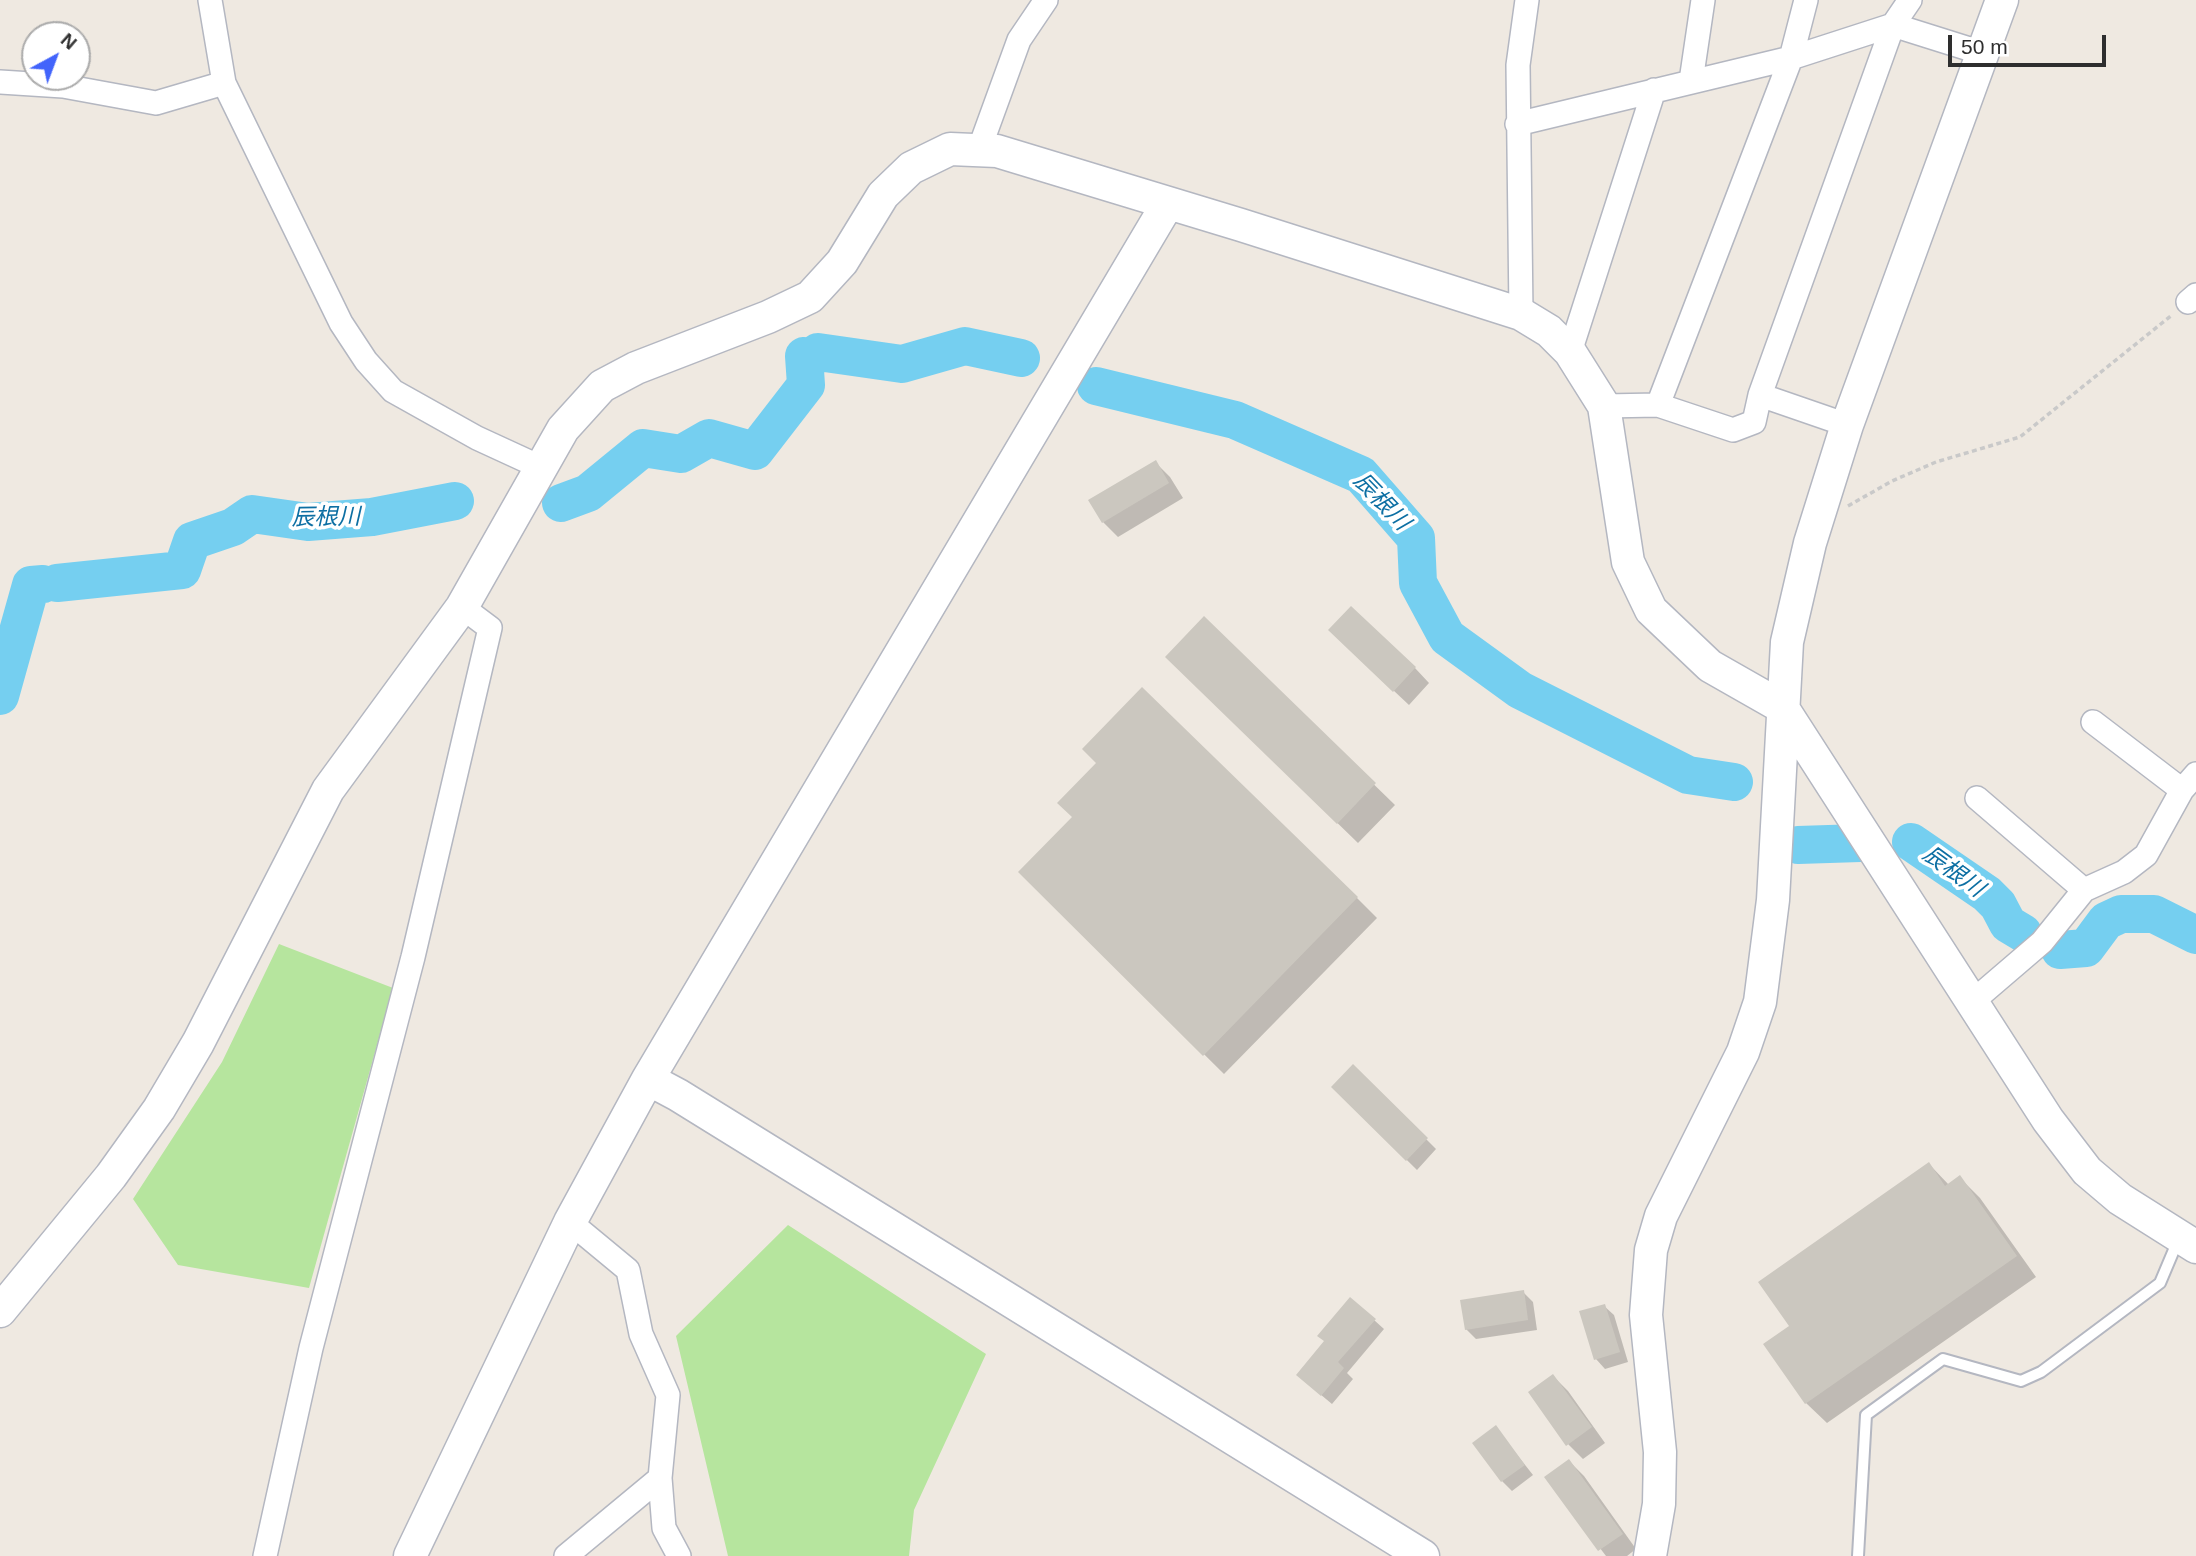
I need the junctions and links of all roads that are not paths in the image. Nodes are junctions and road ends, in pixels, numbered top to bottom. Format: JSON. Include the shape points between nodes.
{"nodes":[{"id":1,"x":210,"y":0,"type":"edge"},
{"id":2,"x":1046,"y":0,"type":"edge"},
{"id":3,"x":1527,"y":0,"type":"edge"},
{"id":4,"x":1703,"y":0,"type":"edge"},
{"id":5,"x":1806,"y":0,"type":"edge"},
{"id":6,"x":1910,"y":0,"type":"edge"},
{"id":7,"x":2002,"y":0,"type":"edge"},
{"id":8,"x":1893,"y":25,"type":"junction"},
{"id":9,"x":1982,"y":52,"type":"junction"},
{"id":10,"x":1791,"y":58,"type":"junction"},
{"id":11,"x":1691,"y":81,"type":"junction"},
{"id":12,"x":0,"y":82,"type":"edge"},
{"id":13,"x":224,"y":83,"type":"junction"},
{"id":14,"x":1654,"y":90,"type":"junction"},
{"id":15,"x":1517,"y":124,"type":"junction"},
{"id":16,"x":979,"y":150,"type":"junction"},
{"id":17,"x":1168,"y":203,"type":"junction"},
{"id":18,"x":1521,"y":314,"type":"junction"},
{"id":19,"x":1570,"y":352,"type":"junction"},
{"id":20,"x":1760,"y":395,"type":"junction"},
{"id":21,"x":1658,"y":405,"type":"junction"},
{"id":22,"x":1604,"y":406,"type":"junction"},
{"id":23,"x":1847,"y":425,"type":"junction"},
{"id":24,"x":540,"y":467,"type":"junction"},
{"id":25,"x":462,"y":607,"type":"junction"},
{"id":26,"x":1782,"y":707,"type":"junction"},
{"id":27,"x":2093,"y":722,"type":"dead end"},
{"id":28,"x":2189,"y":782,"type":"edge"},
{"id":29,"x":1977,"y":798,"type":"dead end"},
{"id":30,"x":2084,"y":890,"type":"junction"},
{"id":31,"x":1972,"y":1002,"type":"junction"},
{"id":32,"x":648,"y":1079,"type":"junction"},
{"id":33,"x":570,"y":1223,"type":"junction"},
{"id":34,"x":2188,"y":1242,"type":"edge"},
{"id":35,"x":0,"y":1311,"type":"edge"},
{"id":36,"x":660,"y":1478,"type":"junction"},
{"id":37,"x":265,"y":1556,"type":"edge"},
{"id":38,"x":410,"y":1556,"type":"edge"},
{"id":39,"x":566,"y":1556,"type":"edge"},
{"id":40,"x":679,"y":1556,"type":"edge"},
{"id":41,"x":1423,"y":1556,"type":"edge"},
{"id":42,"x":1650,"y":1556,"type":"edge"},
{"id":43,"x":1858,"y":1556,"type":"edge"}],
"edges":[{"from":1,"to":13,"type":"street"},
{"from":2,"to":16,"type":"street","via":[[1019,40]]},
{"from":3,"to":15,"type":"street","via":[[1518,65]]},
{"from":4,"to":11,"type":"street"},
{"from":5,"to":10,"type":"street"},
{"from":6,"to":8,"type":"street"},
{"from":7,"to":9,"type":"street"},
{"from":8,"to":9,"type":"street"},
{"from":8,"to":10,"type":"street"},
{"from":8,"to":20,"type":"street"},
{"from":9,"to":23,"type":"street"},
{"from":10,"to":11,"type":"street"},
{"from":10,"to":21,"type":"street"},
{"from":11,"to":14,"type":"street"},
{"from":12,"to":13,"type":"street","via":[[63,86],[156,103]]},
{"from":13,"to":24,"type":"street","via":[[341,323],[366,361],[393,391]]},
{"from":14,"to":15,"type":"street"},
{"from":14,"to":19,"type":"street"},
{"from":15,"to":18,"type":"street"},
{"from":16,"to":17,"type":"street","via":[[997,151]]},
{"from":16,"to":24,"type":"street","via":[[950,149],[911,168],[883,195],[842,262],[810,297],[602,386],[563,429]]},
{"from":17,"to":18,"type":"street"},
{"from":17,"to":32,"type":"street"},
{"from":18,"to":19,"type":"street","via":[[1549,331]]},
{"from":19,"to":22,"type":"street"},
{"from":20,"to":21,"type":"street","via":[[1754,422],[1733,430]]},
{"from":20,"to":23,"type":"street"},
{"from":21,"to":22,"type":"street"},
{"from":22,"to":26,"type":"street","via":[[1628,562],[1651,610],[1710,666]]},
{"from":23,"to":26,"type":"street","via":[[1787,642]]},
{"from":24,"to":25,"type":"street"},
{"from":25,"to":35,"type":"street","via":[[328,790],[198,1043],[159,1109],[111,1176]]},
{"from":25,"to":37,"type":"street","via":[[490,628],[414,957],[311,1348]]},
{"from":26,"to":31,"type":"street"},
{"from":26,"to":42,"type":"street","via":[[1773,900],[1760,1002],[1743,1052],[1661,1216],[1651,1250],[1646,1315],[1660,1452],[1660,1504]]},
{"from":27,"to":28,"type":"street"},
{"from":28,"to":30,"type":"street","via":[[2146,855],[2124,872]]},
{"from":29,"to":30,"type":"street"},
{"from":30,"to":31,"type":"street","via":[[2042,942]]},
{"from":31,"to":34,"type":"street","via":[[2048,1120],[2087,1171],[2120,1199]]},
{"from":32,"to":33,"type":"street"},
{"from":32,"to":41,"type":"street"},
{"from":33,"to":36,"type":"street","via":[[628,1270],[640,1334],[668,1395]]},
{"from":33,"to":38,"type":"street"},
{"from":34,"to":43,"type":"lane","via":[[2160,1283],[2041,1372],[2021,1381],[1944,1359],[1866,1415]]},
{"from":36,"to":39,"type":"street"},
{"from":36,"to":40,"type":"street","via":[[663,1528]]}]}
